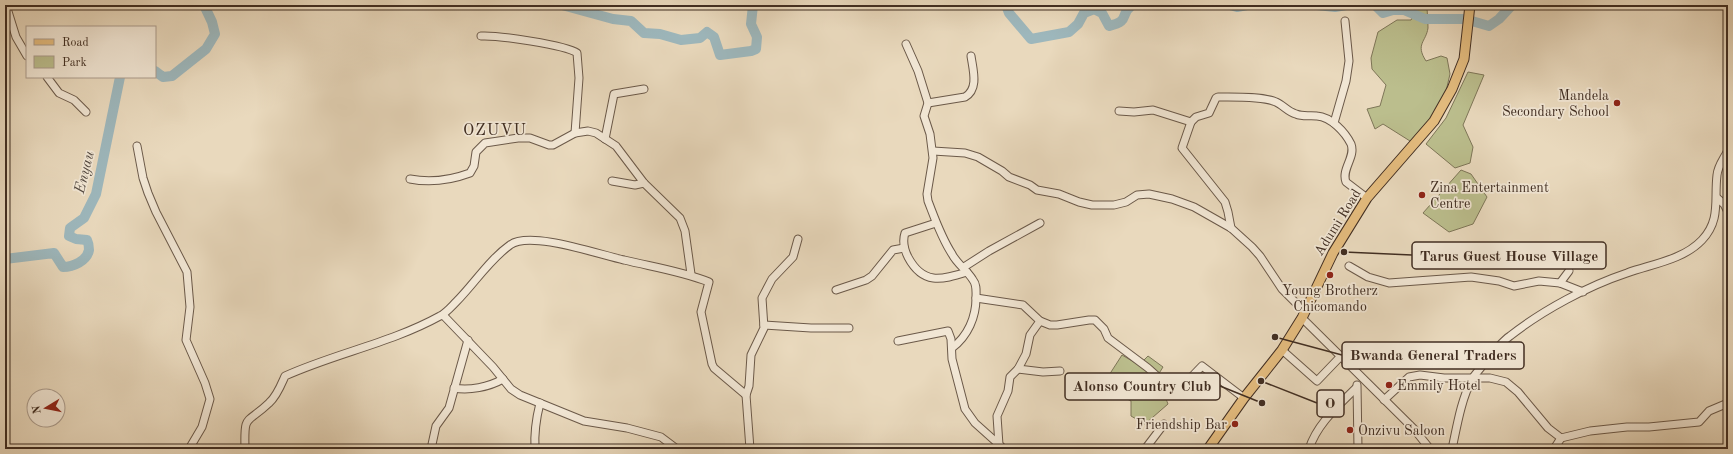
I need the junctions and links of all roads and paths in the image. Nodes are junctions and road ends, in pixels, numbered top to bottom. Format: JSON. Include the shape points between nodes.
{"nodes":[{"id":1,"x":6,"y":5,"type":"edge"},
{"id":2,"x":1470,"y":5,"type":"edge"},
{"id":3,"x":1346,"y":21,"type":"dead end"},
{"id":4,"x":481,"y":36,"type":"dead end"},
{"id":5,"x":906,"y":44,"type":"dead end"},
{"id":6,"x":26,"y":54,"type":"edge"},
{"id":7,"x":971,"y":56,"type":"dead end"},
{"id":8,"x":48,"y":78,"type":"edge"},
{"id":9,"x":644,"y":89,"type":"dead end"},
{"id":10,"x":928,"y":103,"type":"junction"},
{"id":11,"x":1119,"y":111,"type":"dead end"},
{"id":12,"x":86,"y":112,"type":"dead end"},
{"id":13,"x":1191,"y":122,"type":"junction"},
{"id":14,"x":1334,"y":123,"type":"junction"},
{"id":15,"x":575,"y":133,"type":"junction"},
{"id":16,"x":605,"y":138,"type":"junction"},
{"id":17,"x":137,"y":146,"type":"dead end"},
{"id":18,"x":1728,"y":150,"type":"edge"},
{"id":19,"x":933,"y":151,"type":"junction"},
{"id":20,"x":1725,"y":161,"type":"edge"},
{"id":21,"x":410,"y":179,"type":"dead end"},
{"id":22,"x":612,"y":181,"type":"dead end"},
{"id":23,"x":644,"y":183,"type":"junction"},
{"id":24,"x":1367,"y":198,"type":"junction"},
{"id":25,"x":1717,"y":198,"type":"junction"},
{"id":26,"x":1728,"y":212,"type":"edge"},
{"id":27,"x":936,"y":222,"type":"junction"},
{"id":28,"x":1040,"y":223,"type":"dead end"},
{"id":29,"x":1231,"y":228,"type":"junction"},
{"id":30,"x":798,"y":240,"type":"dead end"},
{"id":31,"x":904,"y":248,"type":"junction"},
{"id":32,"x":1349,"y":266,"type":"dead end"},
{"id":33,"x":966,"y":270,"type":"junction"},
{"id":34,"x":1569,"y":271,"type":"dead end"},
{"id":35,"x":691,"y":274,"type":"junction"},
{"id":36,"x":1560,"y":283,"type":"junction"},
{"id":37,"x":836,"y":290,"type":"dead end"},
{"id":38,"x":1583,"y":292,"type":"junction"},
{"id":39,"x":976,"y":298,"type":"junction"},
{"id":40,"x":443,"y":315,"type":"junction"},
{"id":41,"x":1303,"y":315,"type":"junction"},
{"id":42,"x":1040,"y":321,"type":"junction"},
{"id":43,"x":764,"y":325,"type":"junction"},
{"id":44,"x":849,"y":328,"type":"dead end"},
{"id":45,"x":468,"y":340,"type":"junction"},
{"id":46,"x":898,"y":341,"type":"dead end"},
{"id":47,"x":952,"y":348,"type":"junction"},
{"id":48,"x":1282,"y":350,"type":"junction"},
{"id":49,"x":1341,"y":356,"type":"junction"},
{"id":50,"x":1018,"y":369,"type":"junction"},
{"id":51,"x":1060,"y":371,"type":"dead end"},
{"id":52,"x":1361,"y":377,"type":"junction"},
{"id":53,"x":503,"y":379,"type":"junction"},
{"id":54,"x":1472,"y":379,"type":"junction"},
{"id":55,"x":454,"y":388,"type":"junction"},
{"id":56,"x":1356,"y":388,"type":"junction"},
{"id":57,"x":746,"y":395,"type":"junction"},
{"id":58,"x":1244,"y":398,"type":"junction"},
{"id":59,"x":1384,"y":400,"type":"junction"},
{"id":60,"x":540,"y":403,"type":"junction"},
{"id":61,"x":1728,"y":403,"type":"edge"},
{"id":62,"x":1164,"y":424,"type":"dead end"},
{"id":63,"x":1561,"y":438,"type":"junction"},
{"id":64,"x":1001,"y":447,"type":"edge"},
{"id":65,"x":190,"y":449,"type":"edge"},
{"id":66,"x":245,"y":449,"type":"edge"},
{"id":67,"x":431,"y":449,"type":"edge"},
{"id":68,"x":535,"y":449,"type":"edge"},
{"id":69,"x":677,"y":449,"type":"edge"},
{"id":70,"x":750,"y":449,"type":"edge"},
{"id":71,"x":1145,"y":449,"type":"edge"},
{"id":72,"x":1208,"y":449,"type":"edge"},
{"id":73,"x":1309,"y":449,"type":"edge"},
{"id":74,"x":1358,"y":449,"type":"edge"},
{"id":75,"x":1430,"y":449,"type":"edge"},
{"id":76,"x":1452,"y":449,"type":"edge"},
{"id":77,"x":1554,"y":449,"type":"edge"}],
"edges":[{"from":1,"to":6,"type":"street","via":[[16,37]]},
{"from":2,"to":24,"type":"main road","name":"Adumi Road","via":[[1464,59],[1442,109]]},
{"from":3,"to":14,"type":"street","via":[[1349,61]]},
{"from":4,"to":15,"type":"street","via":[[503,37],[569,49],[577,54],[579,78]]},
{"from":5,"to":10,"type":"street"},
{"from":7,"to":10,"type":"street","via":[[974,76],[973,90],[970,94],[965,98]]},
{"from":8,"to":12,"type":"street","via":[[59,93],[74,100]]},
{"from":9,"to":16,"type":"street","via":[[614,94]]},
{"from":10,"to":19,"type":"street","via":[[924,116]]},
{"from":11,"to":13,"type":"street","via":[[1153,110]]},
{"from":13,"to":14,"type":"street","via":[[1196,117],[1209,113],[1218,97],[1270,100],[1300,116],[1321,116]]},
{"from":13,"to":29,"type":"street","via":[[1183,149],[1224,202]]},
{"from":14,"to":24,"type":"street","via":[[1352,148],[1345,176],[1346,182]]},
{"from":15,"to":16,"type":"street","via":[[592,132]]},
{"from":15,"to":21,"type":"street","via":[[553,145],[524,138],[485,143],[476,152],[470,173],[437,180]]},
{"from":16,"to":23,"type":"street","via":[[620,151]]},
{"from":17,"to":65,"type":"street","via":[[148,193],[187,272],[190,307],[186,340],[210,399],[202,427]]},
{"from":18,"to":20,"type":"street"},
{"from":19,"to":27,"type":"street","via":[[927,194]]},
{"from":19,"to":29,"type":"street","via":[[965,153],[978,157],[1009,177],[1037,190],[1085,203],[1114,205],[1126,202],[1137,195],[1154,194],[1194,207]]},
{"from":20,"to":25,"type":"street","via":[[1717,175]]},
{"from":22,"to":23,"type":"street","via":[[638,185]]},
{"from":23,"to":35,"type":"street","via":[[680,218],[684,226]]},
{"from":24,"to":41,"type":"main road","name":"Adumi Road","via":[[1333,252]]},
{"from":25,"to":26,"type":"street"},
{"from":25,"to":38,"type":"street","via":[[1713,225],[1695,246],[1666,261],[1626,273]]},
{"from":27,"to":31,"type":"street","via":[[906,232]]},
{"from":27,"to":33,"type":"street","via":[[952,255]]},
{"from":28,"to":33,"type":"street","via":[[989,251]]},
{"from":29,"to":41,"type":"street","via":[[1260,256]]},
{"from":30,"to":43,"type":"street","via":[[793,257],[772,279],[762,298]]},
{"from":31,"to":33,"type":"street","via":[[912,264],[925,276],[943,278]]},
{"from":31,"to":37,"type":"street","via":[[893,250],[866,280]]},
{"from":32,"to":36,"type":"street","via":[[1365,276],[1389,283],[1471,277],[1514,286],[1539,281]]},
{"from":33,"to":39,"type":"street","via":[[976,285]]},
{"from":34,"to":36,"type":"street"},
{"from":35,"to":40,"type":"street","via":[[546,241],[525,240],[510,244]]},
{"from":35,"to":57,"type":"street","via":[[709,282],[701,312],[712,364]]},
{"from":36,"to":38,"type":"street"},
{"from":38,"to":54,"type":"street","via":[[1509,336]]},
{"from":39,"to":42,"type":"street","via":[[1023,305]]},
{"from":39,"to":47,"type":"street","via":[[973,320]]},
{"from":40,"to":45,"type":"street"},
{"from":40,"to":66,"type":"street","via":[[401,335],[286,376],[276,396],[247,422],[244,431]]},
{"from":41,"to":48,"type":"main road","name":"Adumi Road"},
{"from":41,"to":49,"type":"street"},
{"from":42,"to":50,"type":"street","via":[[1030,335],[1026,354]]},
{"from":42,"to":58,"type":"street","via":[[1057,326],[1095,320],[1104,329],[1108,338],[1176,393],[1202,366]]},
{"from":43,"to":44,"type":"street"},
{"from":43,"to":57,"type":"street","via":[[751,355]]},
{"from":45,"to":53,"type":"street"},
{"from":45,"to":55,"type":"street"},
{"from":46,"to":47,"type":"street","via":[[948,331]]},
{"from":47,"to":64,"type":"street","via":[[952,359],[965,409],[975,423]]},
{"from":48,"to":49,"type":"street","via":[[1317,381]]},
{"from":48,"to":58,"type":"main road","name":"Adumi Road"},
{"from":49,"to":52,"type":"street"},
{"from":50,"to":51,"type":"street"},
{"from":50,"to":64,"type":"street","via":[[1010,377],[1008,391],[997,416]]},
{"from":52,"to":56,"type":"street"},
{"from":52,"to":59,"type":"street"},
{"from":53,"to":55,"type":"street","via":[[464,390]]},
{"from":53,"to":60,"type":"street","via":[[514,392]]},
{"from":54,"to":59,"type":"street","via":[[1420,375],[1409,377]]},
{"from":54,"to":63,"type":"street","via":[[1490,378],[1506,382],[1518,392],[1548,428]]},
{"from":54,"to":76,"type":"street","via":[[1462,406]]},
{"from":55,"to":67,"type":"street","via":[[449,408],[436,426]]},
{"from":56,"to":73,"type":"street","via":[[1320,425]]},
{"from":56,"to":74,"type":"street"},
{"from":57,"to":70,"type":"street"},
{"from":58,"to":72,"type":"main road","name":"Adumi Road"},
{"from":59,"to":75,"type":"street","via":[[1414,429]]},
{"from":60,"to":68,"type":"street","via":[[535,421]]},
{"from":60,"to":69,"type":"street","via":[[584,421],[627,428],[661,438]]},
{"from":61,"to":63,"type":"street","via":[[1709,411],[1699,422],[1620,428]]},
{"from":62,"to":71,"type":"street"},
{"from":63,"to":77,"type":"street"}]}
